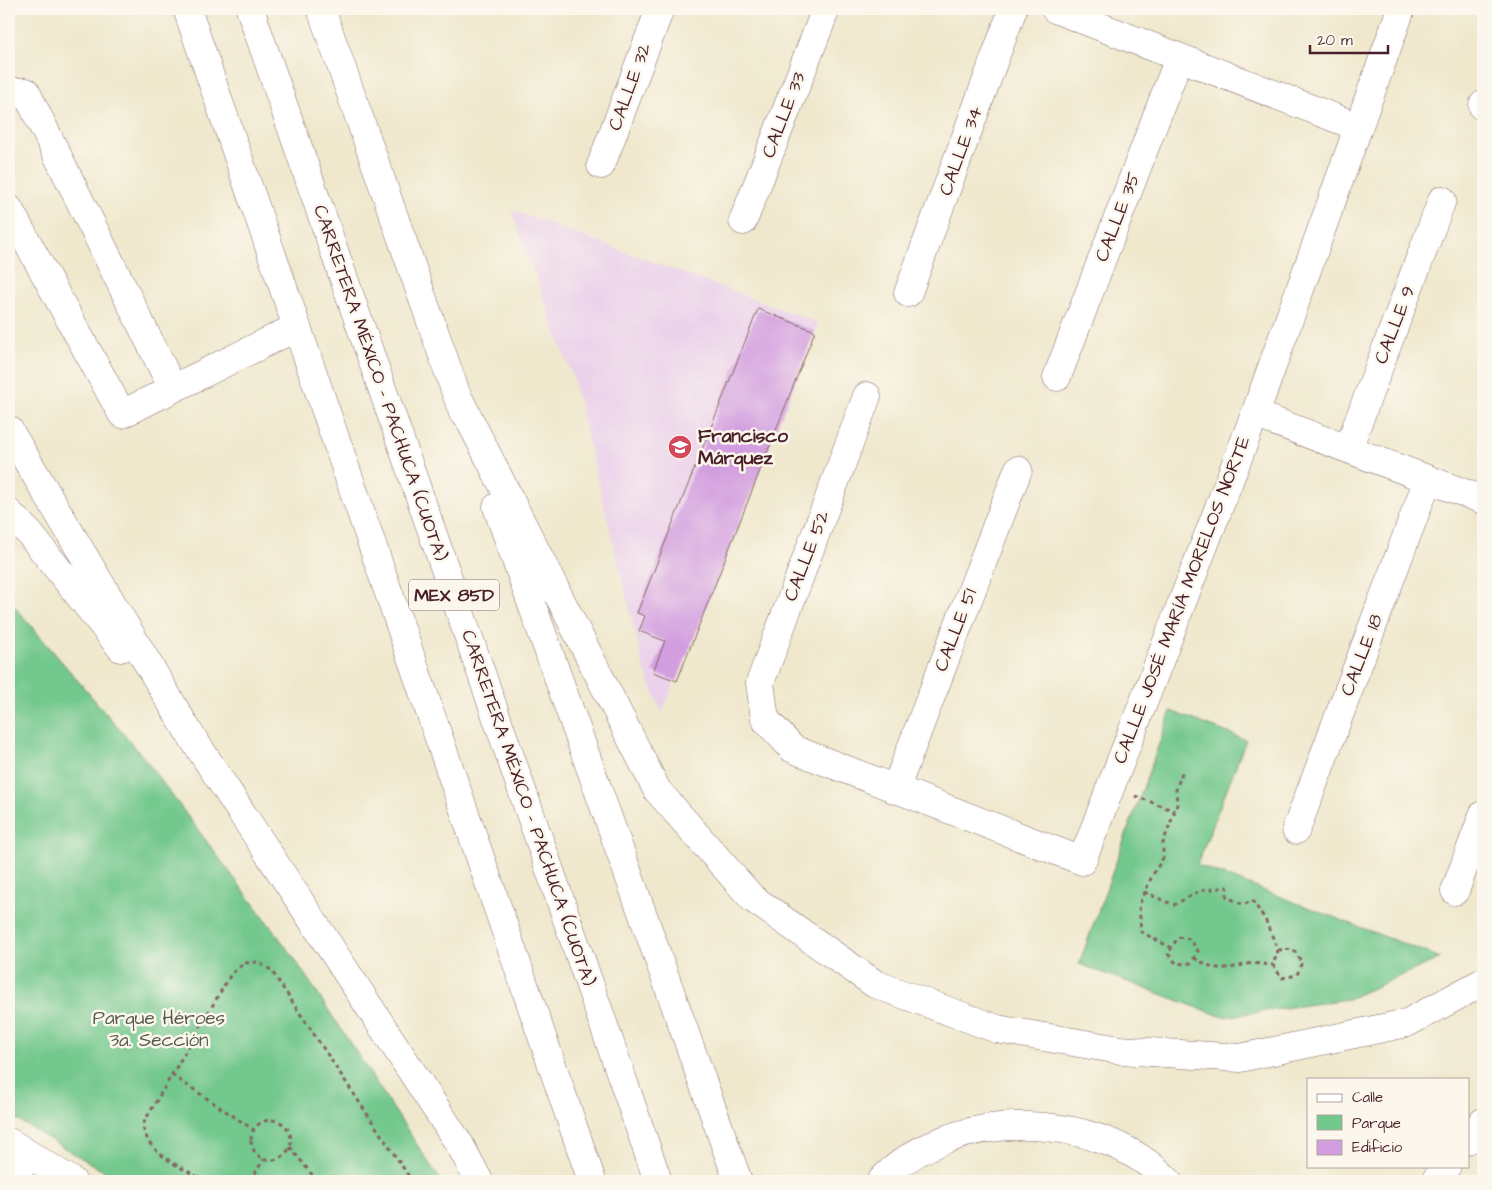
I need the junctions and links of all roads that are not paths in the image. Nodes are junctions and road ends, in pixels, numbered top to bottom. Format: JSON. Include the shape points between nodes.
{"nodes":[{"id":1,"x":187,"y":9,"type":"edge"},
{"id":2,"x":250,"y":9,"type":"edge"},
{"id":3,"x":321,"y":9,"type":"edge"},
{"id":4,"x":660,"y":9,"type":"edge"},
{"id":5,"x":826,"y":9,"type":"edge"},
{"id":6,"x":1013,"y":9,"type":"edge"},
{"id":7,"x":1055,"y":9,"type":"edge"},
{"id":8,"x":1401,"y":9,"type":"edge"},
{"id":9,"x":1087,"y":15,"type":"edge"},
{"id":10,"x":1178,"y":58,"type":"junction"},
{"id":11,"x":9,"y":92,"type":"edge"},
{"id":12,"x":1358,"y":127,"type":"junction"},
{"id":13,"x":601,"y":165,"type":"dead end"},
{"id":14,"x":1442,"y":200,"type":"dead end"},
{"id":15,"x":9,"y":209,"type":"edge"},
{"id":16,"x":743,"y":221,"type":"dead end"},
{"id":17,"x":908,"y":293,"type":"dead end"},
{"id":18,"x":297,"y":327,"type":"junction"},
{"id":19,"x":1057,"y":377,"type":"dead end"},
{"id":20,"x":172,"y":387,"type":"junction"},
{"id":21,"x":457,"y":395,"type":"junction"},
{"id":22,"x":867,"y":396,"type":"dead end"},
{"id":23,"x":1255,"y":414,"type":"junction"},
{"id":24,"x":9,"y":430,"type":"edge"},
{"id":25,"x":1348,"y":449,"type":"junction"},
{"id":26,"x":1018,"y":470,"type":"dead end"},
{"id":27,"x":1428,"y":479,"type":"junction"},
{"id":28,"x":1483,"y":500,"type":"edge"},
{"id":29,"x":9,"y":513,"type":"edge"},
{"id":30,"x":765,"y":719,"type":"joint"},
{"id":31,"x":188,"y":731,"type":"junction"},
{"id":32,"x":895,"y":790,"type":"junction"},
{"id":33,"x":1483,"y":815,"type":"edge"},
{"id":34,"x":1296,"y":830,"type":"dead end"},
{"id":35,"x":1455,"y":891,"type":"dead end"},
{"id":36,"x":1483,"y":982,"type":"edge"},
{"id":37,"x":1483,"y":1122,"type":"edge"},
{"id":38,"x":1470,"y":1138,"type":"edge"},
{"id":39,"x":460,"y":1146,"type":"junction"},
{"id":40,"x":19,"y":1148,"type":"edge"},
{"id":41,"x":1445,"y":1168,"type":"edge"},
{"id":42,"x":12,"y":1181,"type":"edge"},
{"id":43,"x":72,"y":1181,"type":"edge"},
{"id":44,"x":466,"y":1181,"type":"edge"},
{"id":45,"x":479,"y":1181,"type":"edge"},
{"id":46,"x":592,"y":1181,"type":"edge"},
{"id":47,"x":658,"y":1181,"type":"edge"},
{"id":48,"x":738,"y":1181,"type":"edge"},
{"id":49,"x":881,"y":1181,"type":"edge"},
{"id":50,"x":1168,"y":1181,"type":"edge"},
{"id":51,"x":1435,"y":1181,"type":"edge"}],
"edges":[{"from":1,"to":18,"type":"main road","number":"MEX 85D"},
{"from":2,"to":47,"type":"main road","name":"CARRETERA MÉXICO - PACHUCA (CUOTA)","number":"MEX 85D"},
{"from":3,"to":21,"type":"main road"},
{"from":4,"to":13,"type":"main road","name":"CALLE 32"},
{"from":5,"to":16,"type":"main road","name":"CALLE 33"},
{"from":6,"to":17,"type":"main road","name":"CALLE 34"},
{"from":7,"to":9,"type":"main road"},
{"from":8,"to":12,"type":"main road","name":"CALLE JOSÉ MARÍA MORELOS NORTE"},
{"from":9,"to":10,"type":"main road"},
{"from":10,"to":12,"type":"main road"},
{"from":10,"to":19,"type":"main road","name":"CALLE 35"},
{"from":11,"to":20,"type":"main road","via":[[26,92]]},
{"from":12,"to":23,"type":"main road","name":"CALLE JOSÉ MARÍA MORELOS NORTE"},
{"from":14,"to":25,"type":"main road","name":"CALLE 9"},
{"from":15,"to":20,"type":"main road","via":[[122,414]]},
{"from":18,"to":20,"type":"main road"},
{"from":18,"to":46,"type":"main road","number":"MEX 85D"},
{"from":21,"to":36,"type":"main road","via":[[656,790],[752,898],[875,984],[997,1029],[1120,1050],[1240,1058],[1407,1023]]},
{"from":21,"to":48,"type":"main road"},
{"from":22,"to":30,"type":"main road","name":"CALLE 52","via":[[760,683]]},
{"from":23,"to":25,"type":"main road"},
{"from":23,"to":32,"type":"main road","name":"CALLE JOSÉ MARÍA MORELOS NORTE","via":[[1082,861]]},
{"from":24,"to":31,"type":"main road"},
{"from":25,"to":27,"type":"main road"},
{"from":26,"to":32,"type":"main road","name":"CALLE 51"},
{"from":27,"to":28,"type":"main road"},
{"from":27,"to":34,"type":"main road","name":"CALLE 18"},
{"from":29,"to":31,"type":"main road","via":[[30,534]]},
{"from":30,"to":32,"type":"main road","name":"CALLE JOSÉ MARÍA MORELOS NORTE","via":[[793,749]]},
{"from":31,"to":39,"type":"main road"},
{"from":33,"to":35,"type":"main road"},
{"from":37,"to":38,"type":"main road"},
{"from":39,"to":44,"type":"main road"},
{"from":39,"to":45,"type":"main road"},
{"from":40,"to":42,"type":"main road"},
{"from":40,"to":43,"type":"main road"},
{"from":41,"to":51,"type":"main road"},
{"from":49,"to":50,"type":"main road","via":[[918,1153],[961,1134],[1013,1124],[1056,1127],[1094,1136],[1143,1160]]}]}
